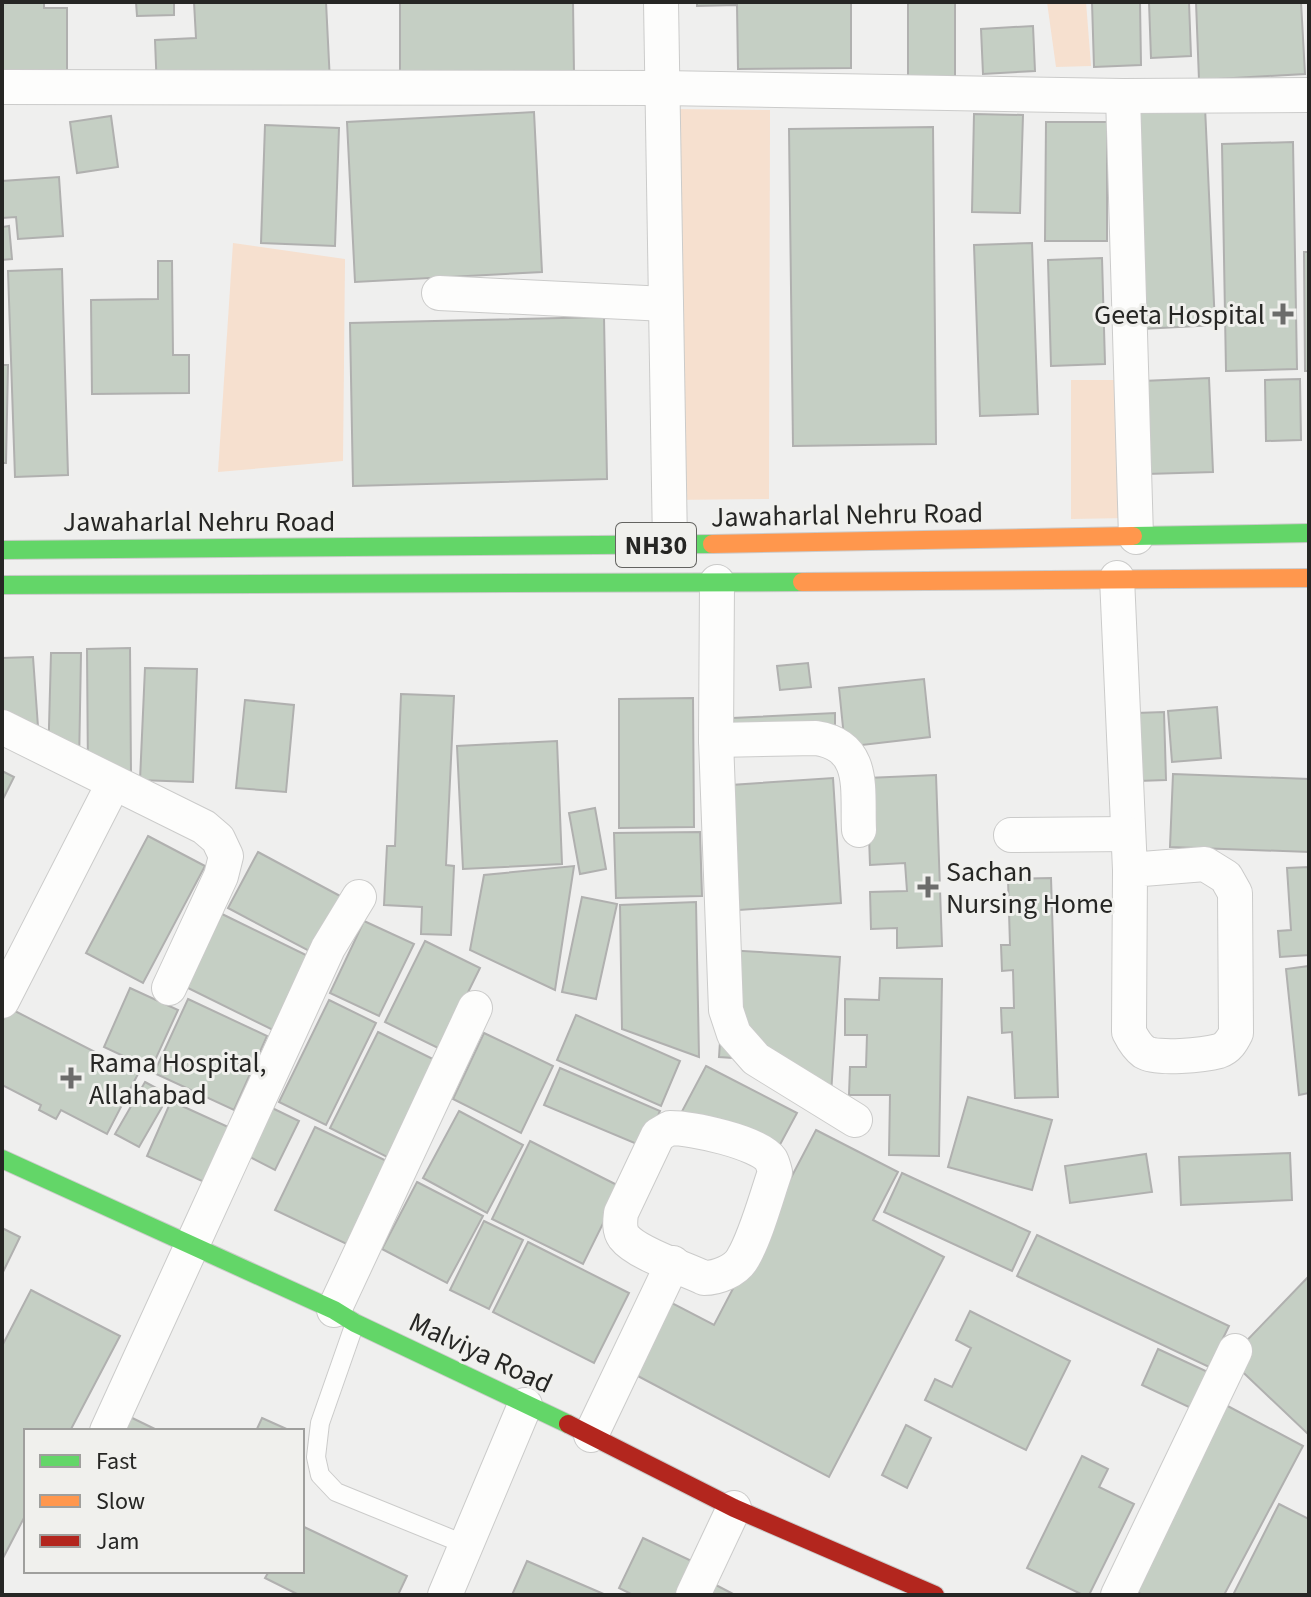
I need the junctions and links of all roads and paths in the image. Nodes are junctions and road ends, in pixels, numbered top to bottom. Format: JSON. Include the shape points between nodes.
{"nodes":[{"id":1,"x":661,"y":2,"type":"edge"},
{"id":2,"x":2,"y":87,"type":"edge"},
{"id":3,"x":662,"y":88,"type":"junction"},
{"id":4,"x":1309,"y":95,"type":"edge"},
{"id":5,"x":1123,"y":96,"type":"junction"},
{"id":6,"x":439,"y":293,"type":"dead end"},
{"id":7,"x":666,"y":304,"type":"junction"},
{"id":8,"x":1309,"y":533,"type":"edge"},
{"id":9,"x":1136,"y":537,"type":"junction"},
{"id":10,"x":670,"y":545,"type":"junction"},
{"id":11,"x":2,"y":550,"type":"edge"},
{"id":12,"x":1117,"y":578,"type":"junction"},
{"id":13,"x":1309,"y":578,"type":"edge"},
{"id":14,"x":717,"y":582,"type":"junction"},
{"id":15,"x":2,"y":585,"type":"edge"},
{"id":16,"x":2,"y":727,"type":"edge"},
{"id":17,"x":716,"y":740,"type":"junction"},
{"id":18,"x":106,"y":798,"type":"dead end"},
{"id":19,"x":859,"y":830,"type":"dead end"},
{"id":20,"x":1128,"y":834,"type":"junction"},
{"id":21,"x":1011,"y":835,"type":"dead end"},
{"id":22,"x":1130,"y":870,"type":"junction"},
{"id":23,"x":359,"y":897,"type":"dead end"},
{"id":24,"x":169,"y":988,"type":"dead end"},
{"id":25,"x":2,"y":1001,"type":"edge"},
{"id":26,"x":475,"y":1008,"type":"dead end"},
{"id":27,"x":855,"y":1120,"type":"dead end"},
{"id":28,"x":2,"y":1159,"type":"edge"},
{"id":29,"x":192,"y":1245,"type":"junction"},
{"id":30,"x":673,"y":1263,"type":"junction"},
{"id":31,"x":344,"y":1317,"type":"junction"},
{"id":32,"x":1235,"y":1351,"type":"dead end"},
{"id":33,"x":525,"y":1405,"type":"junction"},
{"id":34,"x":108,"y":1429,"type":"edge"},
{"id":35,"x":591,"y":1435,"type":"junction"},
{"id":36,"x":734,"y":1508,"type":"junction"},
{"id":37,"x":464,"y":1544,"type":"junction"},
{"id":38,"x":876,"y":1582,"type":"edge"},
{"id":39,"x":445,"y":1595,"type":"edge"},
{"id":40,"x":693,"y":1595,"type":"edge"},
{"id":41,"x":935,"y":1595,"type":"edge"},
{"id":42,"x":1118,"y":1595,"type":"edge"}],
"edges":[{"from":1,"to":3,"type":"street"},
{"from":2,"to":3,"type":"street"},
{"from":3,"to":5,"type":"street"},
{"from":3,"to":7,"type":"street"},
{"from":4,"to":5,"type":"street"},
{"from":5,"to":9,"type":"street"},
{"from":6,"to":7,"type":"street"},
{"from":7,"to":10,"type":"street"},
{"from":8,"to":9,"type":"main road","name":"Jawaharlal Nehru Road","number":"NH30"},
{"from":9,"to":10,"type":"main road","name":"Jawaharlal Nehru Road","number":"NH30"},
{"from":10,"to":11,"type":"main road","name":"Jawaharlal Nehru Road","number":"NH30"},
{"from":12,"to":13,"type":"main road","number":"NH30"},
{"from":12,"to":14,"type":"main road","number":"NH30"},
{"from":12,"to":20,"type":"street"},
{"from":14,"to":15,"type":"main road","number":"NH30"},
{"from":14,"to":17,"type":"street"},
{"from":16,"to":24,"type":"street","via":[[204,827],[218,839],[226,856],[221,876]]},
{"from":17,"to":19,"type":"street","via":[[816,738],[844,749],[856,763]]},
{"from":17,"to":27,"type":"street","via":[[726,1010],[734,1034],[756,1059]]},
{"from":18,"to":25,"type":"street"},
{"from":20,"to":21,"type":"street"},
{"from":20,"to":22,"type":"street"},
{"from":22,"to":22,"type":"street","via":[[1129,1032],[1135,1044],[1165,1057],[1229,1046],[1236,1033],[1235,893],[1226,877],[1205,864]]},
{"from":23,"to":29,"type":"street","via":[[328,948]]},
{"from":26,"to":31,"type":"street"},
{"from":28,"to":29,"type":"main road","name":"Malviya Road"},
{"from":29,"to":31,"type":"main road","name":"Malviya Road"},
{"from":29,"to":34,"type":"street"},
{"from":30,"to":30,"type":"street","via":[[638,1248],[619,1225],[662,1131],[685,1128],[757,1149],[771,1160],[775,1172],[742,1261],[713,1278]]},
{"from":30,"to":35,"type":"street"},
{"from":31,"to":33,"type":"main road","name":"Malviya Road"},
{"from":31,"to":37,"type":"lane","via":[[320,1423],[320,1475],[336,1492]]},
{"from":32,"to":42,"type":"street"},
{"from":33,"to":35,"type":"main road","name":"Malviya Road"},
{"from":33,"to":37,"type":"street"},
{"from":35,"to":36,"type":"main road","name":"Malviya Road"},
{"from":36,"to":38,"type":"main road","name":"Malviya Road"},
{"from":36,"to":40,"type":"street"},
{"from":37,"to":39,"type":"street"},
{"from":38,"to":41,"type":"main road","name":"Malviya Road"}]}
